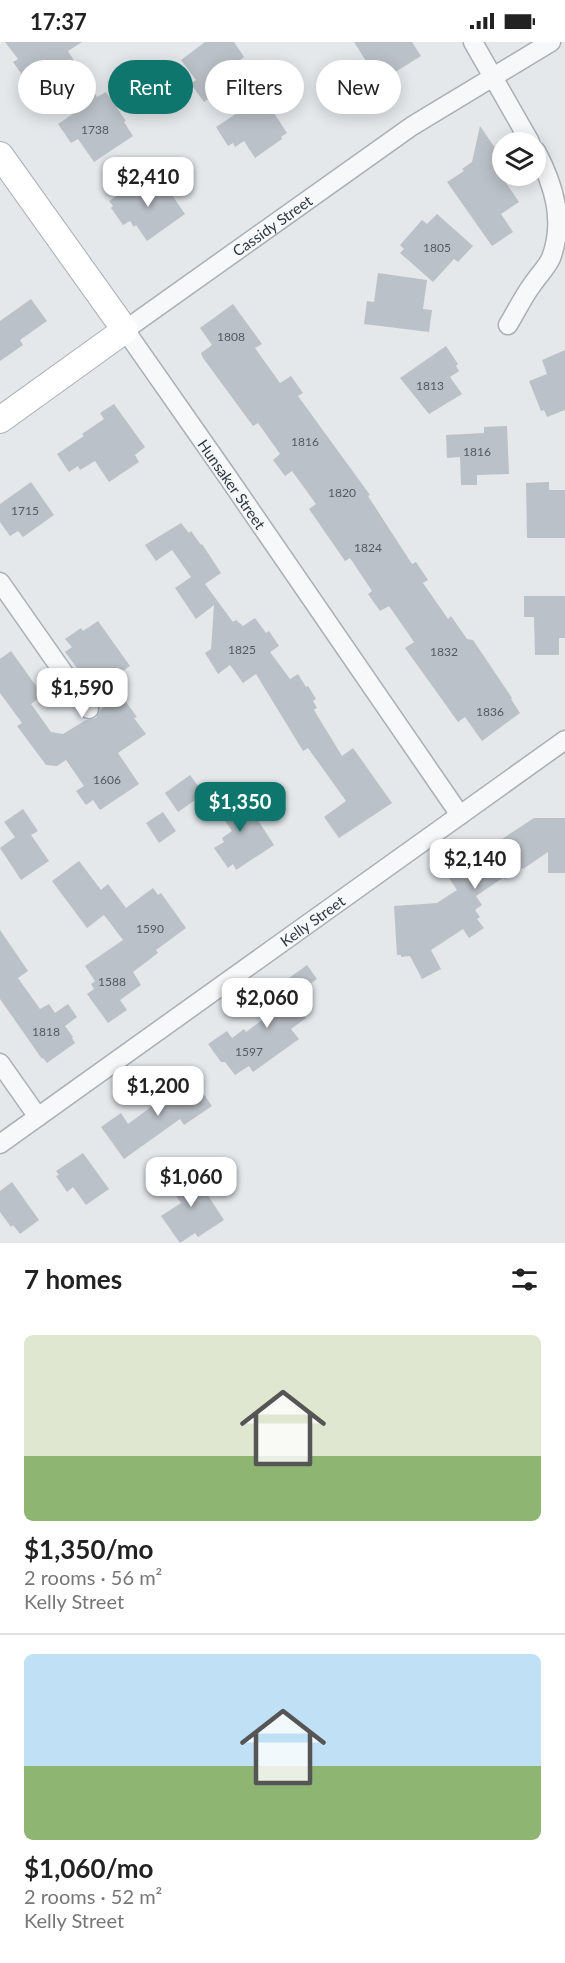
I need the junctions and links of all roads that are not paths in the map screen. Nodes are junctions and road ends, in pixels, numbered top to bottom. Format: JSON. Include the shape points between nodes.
{"nodes":[{"id":1,"x":473,"y":42,"type":"edge"},
{"id":2,"x":551,"y":42,"type":"edge"},
{"id":3,"x":493,"y":76,"type":"junction"},
{"id":4,"x":524,"y":132,"type":"edge"},
{"id":5,"x":0,"y":155,"type":"edge"},
{"id":6,"x":546,"y":169,"type":"edge"},
{"id":7,"x":508,"y":325,"type":"dead end"},
{"id":8,"x":125,"y":330,"type":"junction"},
{"id":9,"x":0,"y":420,"type":"edge"},
{"id":10,"x":0,"y":582,"type":"edge"},
{"id":11,"x":89,"y":709,"type":"dead end"},
{"id":12,"x":565,"y":740,"type":"edge"},
{"id":13,"x":460,"y":815,"type":"junction"},
{"id":14,"x":0,"y":1063,"type":"edge"},
{"id":15,"x":38,"y":1117,"type":"junction"},
{"id":16,"x":0,"y":1144,"type":"edge"}],
"edges":[{"from":1,"to":3,"type":"street"},
{"from":2,"to":3,"type":"street","name":"Cassidy Street"},
{"from":3,"to":4,"type":"street"},
{"from":3,"to":8,"type":"street","name":"Cassidy Street","via":[[412,126]]},
{"from":5,"to":8,"type":"main road","name":"Hunsaker Street"},
{"from":6,"to":7,"type":"street","via":[[557,199],[559,230],[551,259]]},
{"from":8,"to":9,"type":"main road","name":"Cassidy Street"},
{"from":8,"to":13,"type":"street","name":"Hunsaker Street"},
{"from":10,"to":11,"type":"street"},
{"from":12,"to":13,"type":"street","name":"Kelly Street"},
{"from":13,"to":15,"type":"street","name":"Kelly Street"},
{"from":14,"to":15,"type":"street"},
{"from":15,"to":16,"type":"street","name":"Kelly Street"}]}
